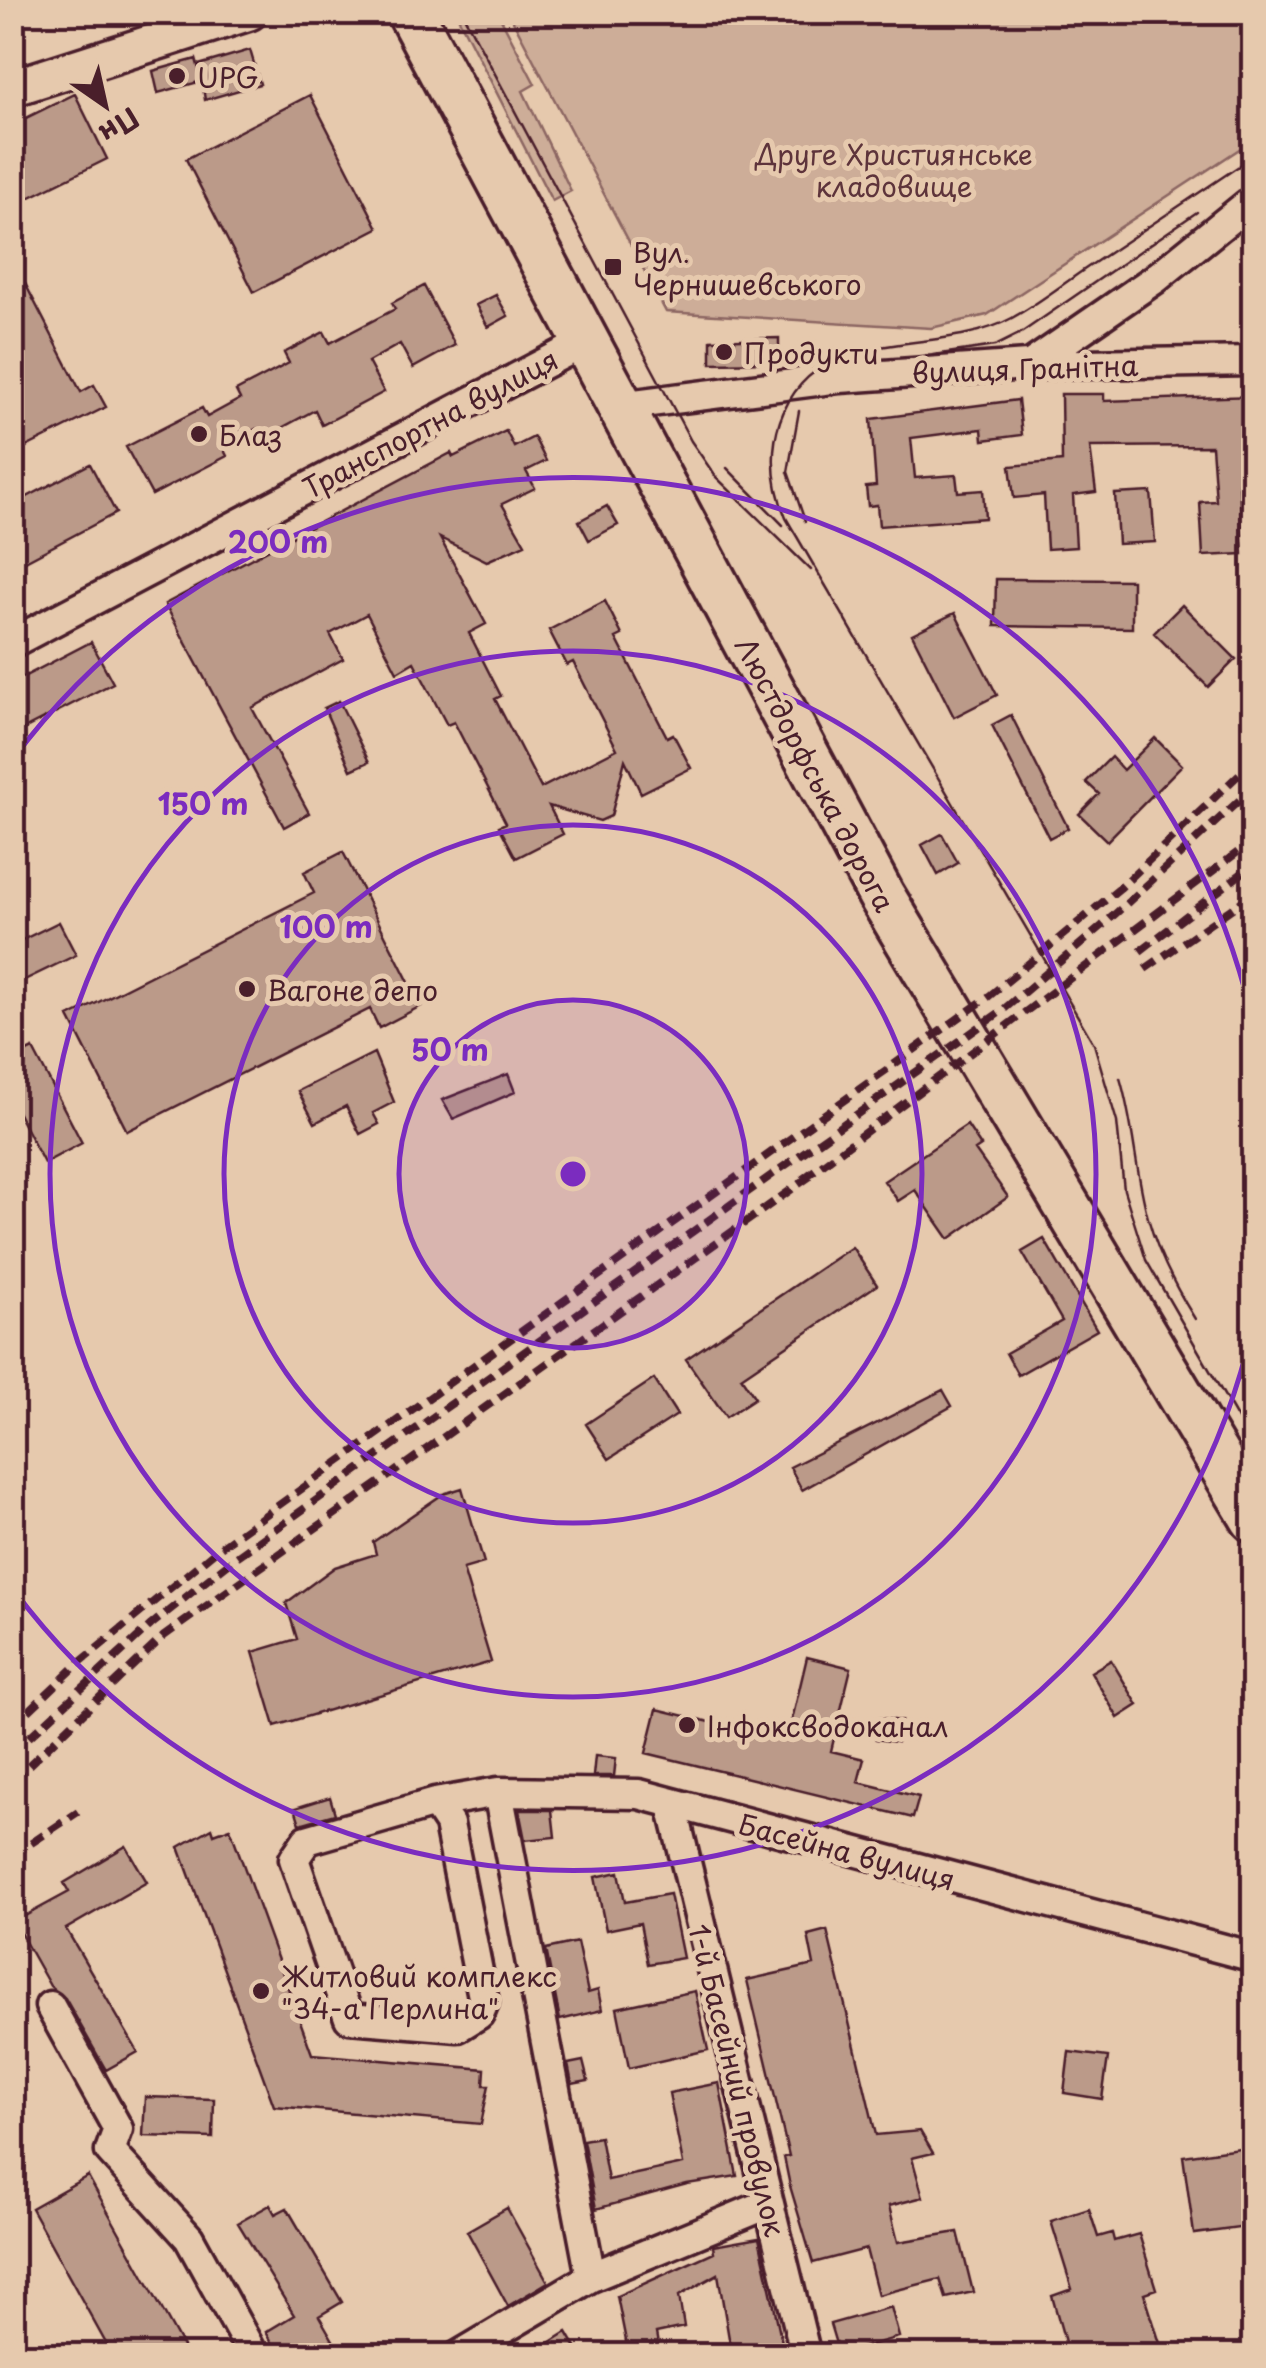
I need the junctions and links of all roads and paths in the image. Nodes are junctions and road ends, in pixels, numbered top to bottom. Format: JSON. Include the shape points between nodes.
{"nodes":[{"id":1,"x":249,"y":12,"type":"edge"},
{"id":2,"x":410,"y":12,"type":"edge"},
{"id":3,"x":12,"y":88,"type":"edge"},
{"id":4,"x":1254,"y":199,"type":"edge"},
{"id":5,"x":582,"y":342,"type":"junction"},
{"id":6,"x":1254,"y":361,"type":"edge"},
{"id":7,"x":1028,"y":365,"type":"junction"},
{"id":8,"x":618,"y":406,"type":"junction"},
{"id":9,"x":12,"y":643,"type":"edge"},
{"id":10,"x":1254,"y":1519,"type":"edge"},
{"id":11,"x":498,"y":1792,"type":"junction"},
{"id":12,"x":435,"y":1803,"type":"junction"},
{"id":13,"x":672,"y":1805,"type":"junction"},
{"id":14,"x":1254,"y":1957,"type":"edge"},
{"id":15,"x":50,"y":2006,"type":"dead end"},
{"id":16,"x":768,"y":2204,"type":"junction"},
{"id":17,"x":591,"y":2277,"type":"junction"},
{"id":18,"x":254,"y":2356,"type":"edge"},
{"id":19,"x":458,"y":2356,"type":"edge"},
{"id":20,"x":806,"y":2356,"type":"edge"}],
"edges":[{"from":1,"to":3,"type":"street"},
{"from":2,"to":5,"type":"main road","name":"Люстдорфська дорога"},
{"from":4,"to":7,"type":"street","via":[[1155,279]]},
{"from":5,"to":8,"type":"main road","name":"Люстдорфська дорога"},
{"from":5,"to":9,"type":"street","name":"Транспортна вулиця"},
{"from":6,"to":7,"type":"street","name":"вулиця Гранітна"},
{"from":7,"to":8,"type":"street","name":"вулиця Гранітна","via":[[814,380]]},
{"from":8,"to":10,"type":"main road","name":"Люстдорфська дорога","via":[[880,895]]},
{"from":11,"to":12,"type":"street","name":"Басейна вулиця"},
{"from":11,"to":13,"type":"street","name":"Басейна вулиця","via":[[639,1794]]},
{"from":11,"to":17,"type":"street"},
{"from":12,"to":12,"type":"street","name":"Басейна вулиця","via":[[307,1840],[296,1849],[349,2018],[458,2027],[479,2014],[484,2002],[449,1824]]},
{"from":13,"to":14,"type":"street","name":"Басейна вулиця"},
{"from":13,"to":16,"type":"street","name":"1-й Басейний провулок"},
{"from":15,"to":18,"type":"street","via":[[118,2129],[110,2151],[189,2238]]},
{"from":16,"to":17,"type":"street"},
{"from":16,"to":20,"type":"street","name":"1-й Басейний провулок"},
{"from":17,"to":19,"type":"street"}]}
